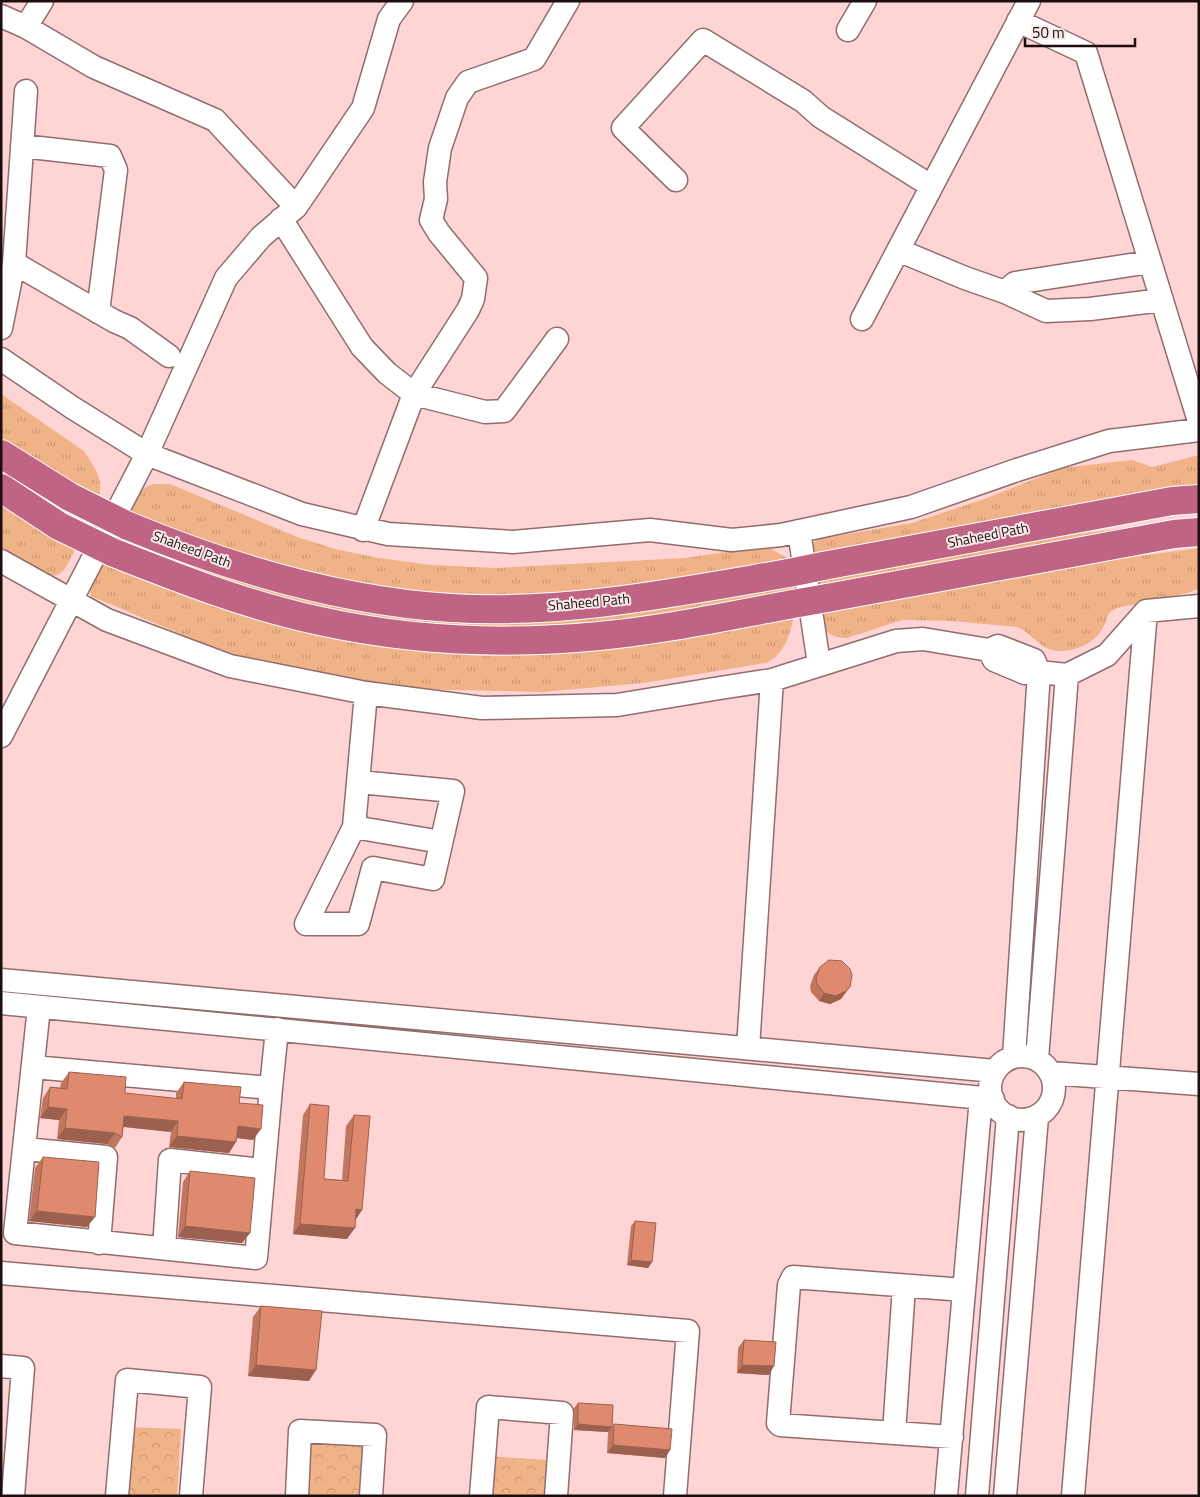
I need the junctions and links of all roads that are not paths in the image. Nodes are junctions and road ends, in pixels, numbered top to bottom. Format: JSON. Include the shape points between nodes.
{"nodes":[{"id":1,"x":42,"y":1,"type":"edge"},
{"id":2,"x":402,"y":1,"type":"edge"},
{"id":3,"x":568,"y":1,"type":"edge"},
{"id":4,"x":864,"y":1,"type":"edge"},
{"id":5,"x":1029,"y":1,"type":"edge"},
{"id":6,"x":1,"y":16,"type":"edge"},
{"id":7,"x":1018,"y":21,"type":"junction"},
{"id":8,"x":26,"y":28,"type":"junction"},
{"id":9,"x":848,"y":30,"type":"dead end"},
{"id":10,"x":26,"y":91,"type":"dead end"},
{"id":11,"x":22,"y":146,"type":"junction"},
{"id":12,"x":676,"y":180,"type":"dead end"},
{"id":13,"x":931,"y":186,"type":"junction"},
{"id":14,"x":288,"y":213,"type":"junction"},
{"id":15,"x":898,"y":250,"type":"junction"},
{"id":16,"x":1150,"y":262,"type":"junction"},
{"id":17,"x":14,"y":263,"type":"junction"},
{"id":18,"x":1005,"y":292,"type":"junction"},
{"id":19,"x":1162,"y":300,"type":"junction"},
{"id":20,"x":98,"y":312,"type":"junction"},
{"id":21,"x":862,"y":319,"type":"dead end"},
{"id":22,"x":1,"y":328,"type":"edge"},
{"id":23,"x":557,"y":339,"type":"dead end"},
{"id":24,"x":169,"y":356,"type":"dead end"},
{"id":25,"x":1,"y":359,"type":"edge"},
{"id":26,"x":414,"y":394,"type":"junction"},
{"id":27,"x":1199,"y":421,"type":"edge"},
{"id":28,"x":1199,"y":430,"type":"edge"},
{"id":29,"x":1,"y":454,"type":"edge"},
{"id":30,"x":147,"y":454,"type":"junction"},
{"id":31,"x":1,"y":488,"type":"edge"},
{"id":32,"x":1199,"y":499,"type":"edge"},
{"id":33,"x":364,"y":530,"type":"junction"},
{"id":34,"x":799,"y":531,"type":"junction"},
{"id":35,"x":1199,"y":532,"type":"edge"},
{"id":36,"x":1,"y":561,"type":"edge"},
{"id":37,"x":72,"y":600,"type":"junction"},
{"id":38,"x":1199,"y":606,"type":"edge"},
{"id":39,"x":1146,"y":611,"type":"junction"},
{"id":40,"x":819,"y":664,"type":"junction"},
{"id":41,"x":1039,"y":672,"type":"junction"},
{"id":42,"x":1067,"y":675,"type":"junction"},
{"id":43,"x":772,"y":680,"type":"junction"},
{"id":44,"x":366,"y":693,"type":"junction"},
{"id":45,"x":3,"y":730,"type":"edge"},
{"id":46,"x":359,"y":782,"type":"junction"},
{"id":47,"x":354,"y":827,"type":"junction"},
{"id":48,"x":441,"y":842,"type":"junction"},
{"id":49,"x":1,"y":980,"type":"edge"},
{"id":50,"x":1,"y":1003,"type":"edge"},
{"id":51,"x":39,"y":1007,"type":"junction"},
{"id":52,"x":277,"y":1029,"type":"junction"},
{"id":53,"x":748,"y":1048,"type":"junction"},
{"id":54,"x":1014,"y":1057,"type":"junction"},
{"id":55,"x":1044,"y":1066,"type":"junction"},
{"id":56,"x":33,"y":1067,"type":"junction"},
{"id":57,"x":995,"y":1071,"type":"junction"},
{"id":58,"x":1107,"y":1077,"type":"junction"},
{"id":59,"x":1199,"y":1084,"type":"edge"},
{"id":60,"x":271,"y":1088,"type":"junction"},
{"id":61,"x":987,"y":1098,"type":"junction"},
{"id":62,"x":1008,"y":1116,"type":"junction"},
{"id":63,"x":1037,"y":1116,"type":"junction"},
{"id":64,"x":25,"y":1149,"type":"junction"},
{"id":65,"x":262,"y":1170,"type":"junction"},
{"id":66,"x":99,"y":1242,"type":"junction"},
{"id":67,"x":164,"y":1248,"type":"junction"},
{"id":68,"x":1,"y":1273,"type":"edge"},
{"id":69,"x":904,"y":1286,"type":"junction"},
{"id":70,"x":964,"y":1290,"type":"junction"},
{"id":71,"x":1,"y":1366,"type":"edge"},
{"id":72,"x":894,"y":1433,"type":"junction"},
{"id":73,"x":952,"y":1437,"type":"junction"},
{"id":74,"x":13,"y":1496,"type":"edge"},
{"id":75,"x":117,"y":1496,"type":"edge"},
{"id":76,"x":191,"y":1496,"type":"edge"},
{"id":77,"x":297,"y":1496,"type":"edge"},
{"id":78,"x":371,"y":1496,"type":"edge"},
{"id":79,"x":481,"y":1496,"type":"edge"},
{"id":80,"x":556,"y":1496,"type":"edge"},
{"id":81,"x":675,"y":1496,"type":"edge"},
{"id":82,"x":946,"y":1496,"type":"edge"},
{"id":83,"x":976,"y":1496,"type":"edge"},
{"id":84,"x":1006,"y":1496,"type":"edge"},
{"id":85,"x":1073,"y":1496,"type":"edge"}],
"edges":[{"from":1,"to":8,"type":"street"},
{"from":2,"to":14,"type":"street","via":[[389,19],[362,108]]},
{"from":3,"to":26,"type":"street","via":[[534,59],[468,82],[457,98],[440,148],[431,220],[476,278],[468,310]]},
{"from":4,"to":9,"type":"street"},
{"from":5,"to":7,"type":"street"},
{"from":6,"to":8,"type":"street"},
{"from":7,"to":13,"type":"street"},
{"from":7,"to":16,"type":"street","via":[[1086,53]]},
{"from":8,"to":14,"type":"street","via":[[94,67],[215,120]]},
{"from":10,"to":11,"type":"street"},
{"from":11,"to":17,"type":"street"},
{"from":11,"to":20,"type":"street","via":[[110,156],[116,170]]},
{"from":12,"to":13,"type":"street","via":[[623,128],[703,40],[803,101],[821,117]]},
{"from":13,"to":15,"type":"street"},
{"from":14,"to":26,"type":"street","via":[[362,347],[387,373]]},
{"from":14,"to":30,"type":"street","via":[[261,237],[226,278]]},
{"from":15,"to":18,"type":"street"},
{"from":15,"to":21,"type":"street"},
{"from":16,"to":18,"type":"street","via":[[1015,283]]},
{"from":16,"to":19,"type":"street"},
{"from":17,"to":20,"type":"street"},
{"from":17,"to":22,"type":"street"},
{"from":18,"to":19,"type":"street","via":[[1046,311]]},
{"from":19,"to":27,"type":"street"},
{"from":20,"to":24,"type":"street","via":[[130,328]]},
{"from":23,"to":26,"type":"street","via":[[504,411],[485,412]]},
{"from":25,"to":30,"type":"street"},
{"from":26,"to":33,"type":"street"},
{"from":28,"to":34,"type":"street","via":[[1109,441],[911,507]]},
{"from":29,"to":32,"type":"highway","name":"Shaheed Path","bridge":true,"via":[[70,497],[169,543],[277,578],[338,592],[451,608],[599,603],[663,595],[1172,501]]},
{"from":30,"to":33,"type":"street","via":[[302,514]]},
{"from":30,"to":37,"type":"street"},
{"from":31,"to":35,"type":"highway","bridge":true,"via":[[59,526],[112,552],[252,604],[321,622],[450,640],[600,636]]},
{"from":33,"to":34,"type":"street","via":[[513,542],[650,530],[732,540]]},
{"from":34,"to":40,"type":"street"},
{"from":36,"to":37,"type":"street"},
{"from":37,"to":44,"type":"street","via":[[107,620],[230,666]]},
{"from":37,"to":45,"type":"street"},
{"from":38,"to":39,"type":"street"},
{"from":39,"to":42,"type":"street","via":[[1108,655]]},
{"from":39,"to":58,"type":"street"},
{"from":40,"to":41,"type":"street","via":[[896,641],[923,639],[989,650],[994,660],[1025,674]]},
{"from":40,"to":43,"type":"street"},
{"from":41,"to":42,"type":"street"},
{"from":41,"to":54,"type":"street"},
{"from":42,"to":55,"type":"street"},
{"from":43,"to":44,"type":"street","via":[[617,705],[482,708]]},
{"from":43,"to":53,"type":"street"},
{"from":44,"to":46,"type":"street"},
{"from":46,"to":47,"type":"street"},
{"from":46,"to":48,"type":"street","via":[[453,791]]},
{"from":47,"to":48,"type":"street"},
{"from":47,"to":48,"type":"street","via":[[306,924],[358,924],[373,868],[433,879]]},
{"from":49,"to":53,"type":"street"},
{"from":50,"to":51,"type":"street"},
{"from":51,"to":52,"type":"street"},
{"from":51,"to":56,"type":"street"},
{"from":52,"to":60,"type":"street"},
{"from":52,"to":61,"type":"street"},
{"from":53,"to":57,"type":"street"},
{"from":54,"to":55,"type":"street","via":[[1032,1057]]},
{"from":54,"to":57,"type":"street"},
{"from":55,"to":58,"type":"street"},
{"from":55,"to":63,"type":"street","via":[[1054,1084],[1053,1098],[1048,1108]]},
{"from":56,"to":60,"type":"street"},
{"from":56,"to":64,"type":"street"},
{"from":57,"to":61,"type":"street"},
{"from":58,"to":59,"type":"street"},
{"from":58,"to":85,"type":"street"},
{"from":60,"to":65,"type":"street"},
{"from":61,"to":62,"type":"street"},
{"from":61,"to":70,"type":"street"},
{"from":62,"to":63,"type":"street","via":[[1026,1120]]},
{"from":62,"to":83,"type":"street"},
{"from":63,"to":84,"type":"street"},
{"from":64,"to":66,"type":"street","via":[[106,1157]]},
{"from":64,"to":66,"type":"street","via":[[15,1233]]},
{"from":65,"to":67,"type":"street","via":[[170,1160]]},
{"from":65,"to":67,"type":"street","via":[[256,1258]]},
{"from":66,"to":67,"type":"street"},
{"from":68,"to":81,"type":"street","via":[[688,1331]]},
{"from":69,"to":70,"type":"street"},
{"from":69,"to":72,"type":"street"},
{"from":69,"to":72,"type":"street","via":[[793,1277],[788,1285],[778,1422],[783,1426]]},
{"from":70,"to":73,"type":"street"},
{"from":71,"to":74,"type":"street","via":[[22,1368]]},
{"from":72,"to":73,"type":"street"},
{"from":73,"to":82,"type":"street"},
{"from":75,"to":76,"type":"street","via":[[127,1380],[200,1386]]},
{"from":77,"to":78,"type":"street","via":[[300,1431],[375,1435]]},
{"from":79,"to":80,"type":"street","via":[[488,1407],[562,1413]]}]}
